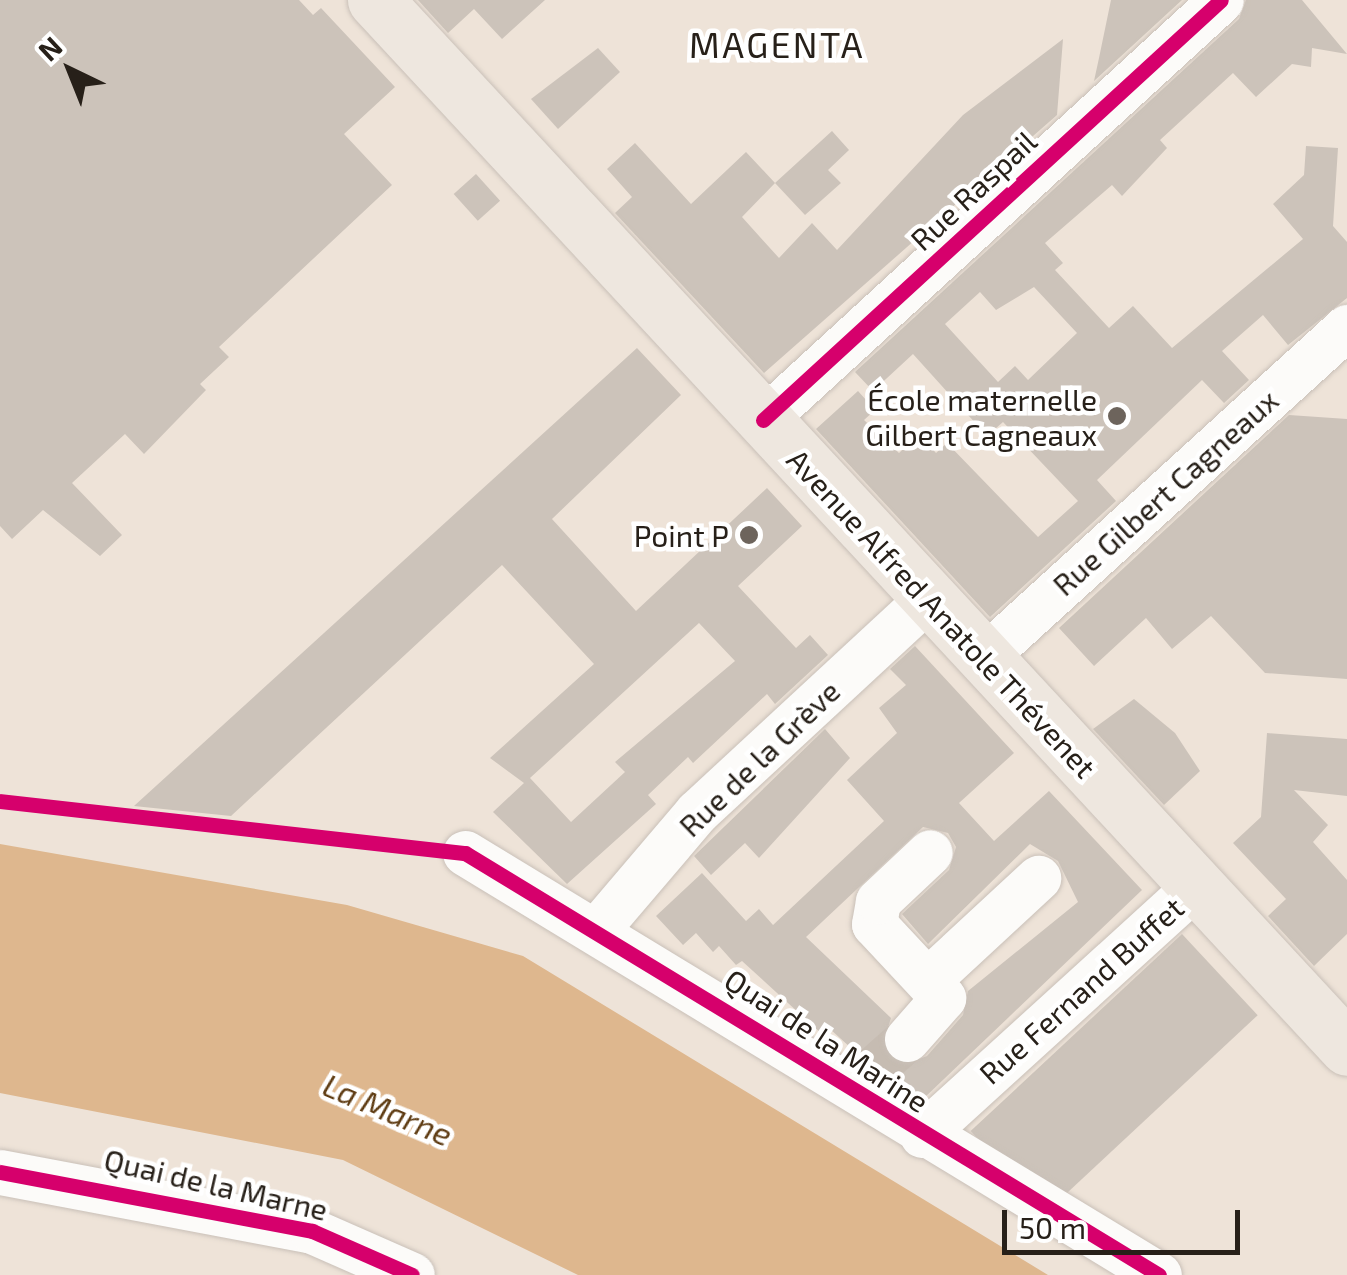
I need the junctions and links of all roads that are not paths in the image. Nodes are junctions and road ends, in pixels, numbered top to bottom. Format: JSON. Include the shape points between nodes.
{"nodes":[{"id":1,"x":375,"y":0,"type":"edge"},
{"id":2,"x":1221,"y":0,"type":"edge"},
{"id":3,"x":1347,"y":326,"type":"edge"},
{"id":4,"x":763,"y":420,"type":"junction"},
{"id":5,"x":928,"y":598,"type":"junction"},
{"id":6,"x":983,"y":658,"type":"junction"},
{"id":7,"x":930,"y":852,"type":"dead end"},
{"id":8,"x":465,"y":853,"type":"dead end"},
{"id":9,"x":1038,"y":878,"type":"dead end"},
{"id":10,"x":1196,"y":886,"type":"junction"},
{"id":11,"x":599,"y":926,"type":"junction"},
{"id":12,"x":929,"y":980,"type":"junction"},
{"id":13,"x":907,"y":1039,"type":"tunnel mouth"},
{"id":14,"x":1347,"y":1048,"type":"edge"},
{"id":15,"x":922,"y":1135,"type":"junction"},
{"id":16,"x":0,"y":1172,"type":"edge"},
{"id":17,"x":412,"y":1275,"type":"edge"},
{"id":18,"x":1159,"y":1275,"type":"edge"}],
"edges":[{"from":1,"to":4,"type":"main road","name":"Avenue Alfred Anatole Thévenet"},
{"from":2,"to":4,"type":"street","name":"Rue Raspail"},
{"from":3,"to":6,"type":"street","name":"Rue Gilbert Cagneaux"},
{"from":4,"to":5,"type":"main road","name":"Avenue Alfred Anatole Thévenet"},
{"from":5,"to":6,"type":"main road","name":"Avenue Alfred Anatole Thévenet"},
{"from":5,"to":11,"type":"street","name":"Rue de la Grève","via":[[697,812]]},
{"from":6,"to":10,"type":"main road","name":"Avenue Alfred Anatole Thévenet"},
{"from":7,"to":12,"type":"street","via":[[878,900],[874,924]]},
{"from":8,"to":11,"type":"street","name":"Quai de la Marine"},
{"from":9,"to":12,"type":"street"},
{"from":10,"to":14,"type":"main road","name":"Avenue Alfred Anatole Thévenet"},
{"from":10,"to":15,"type":"street","name":"Rue Fernand Buffet"},
{"from":11,"to":15,"type":"street","name":"Quai de la Marine","via":[[861,1080]]},
{"from":12,"to":13,"type":"street","via":[[941,1004]]},
{"from":15,"to":18,"type":"street","name":"Quai de la Marine"},
{"from":16,"to":17,"type":"street","name":"Quai de la Marne","via":[[312,1231]]}]}
